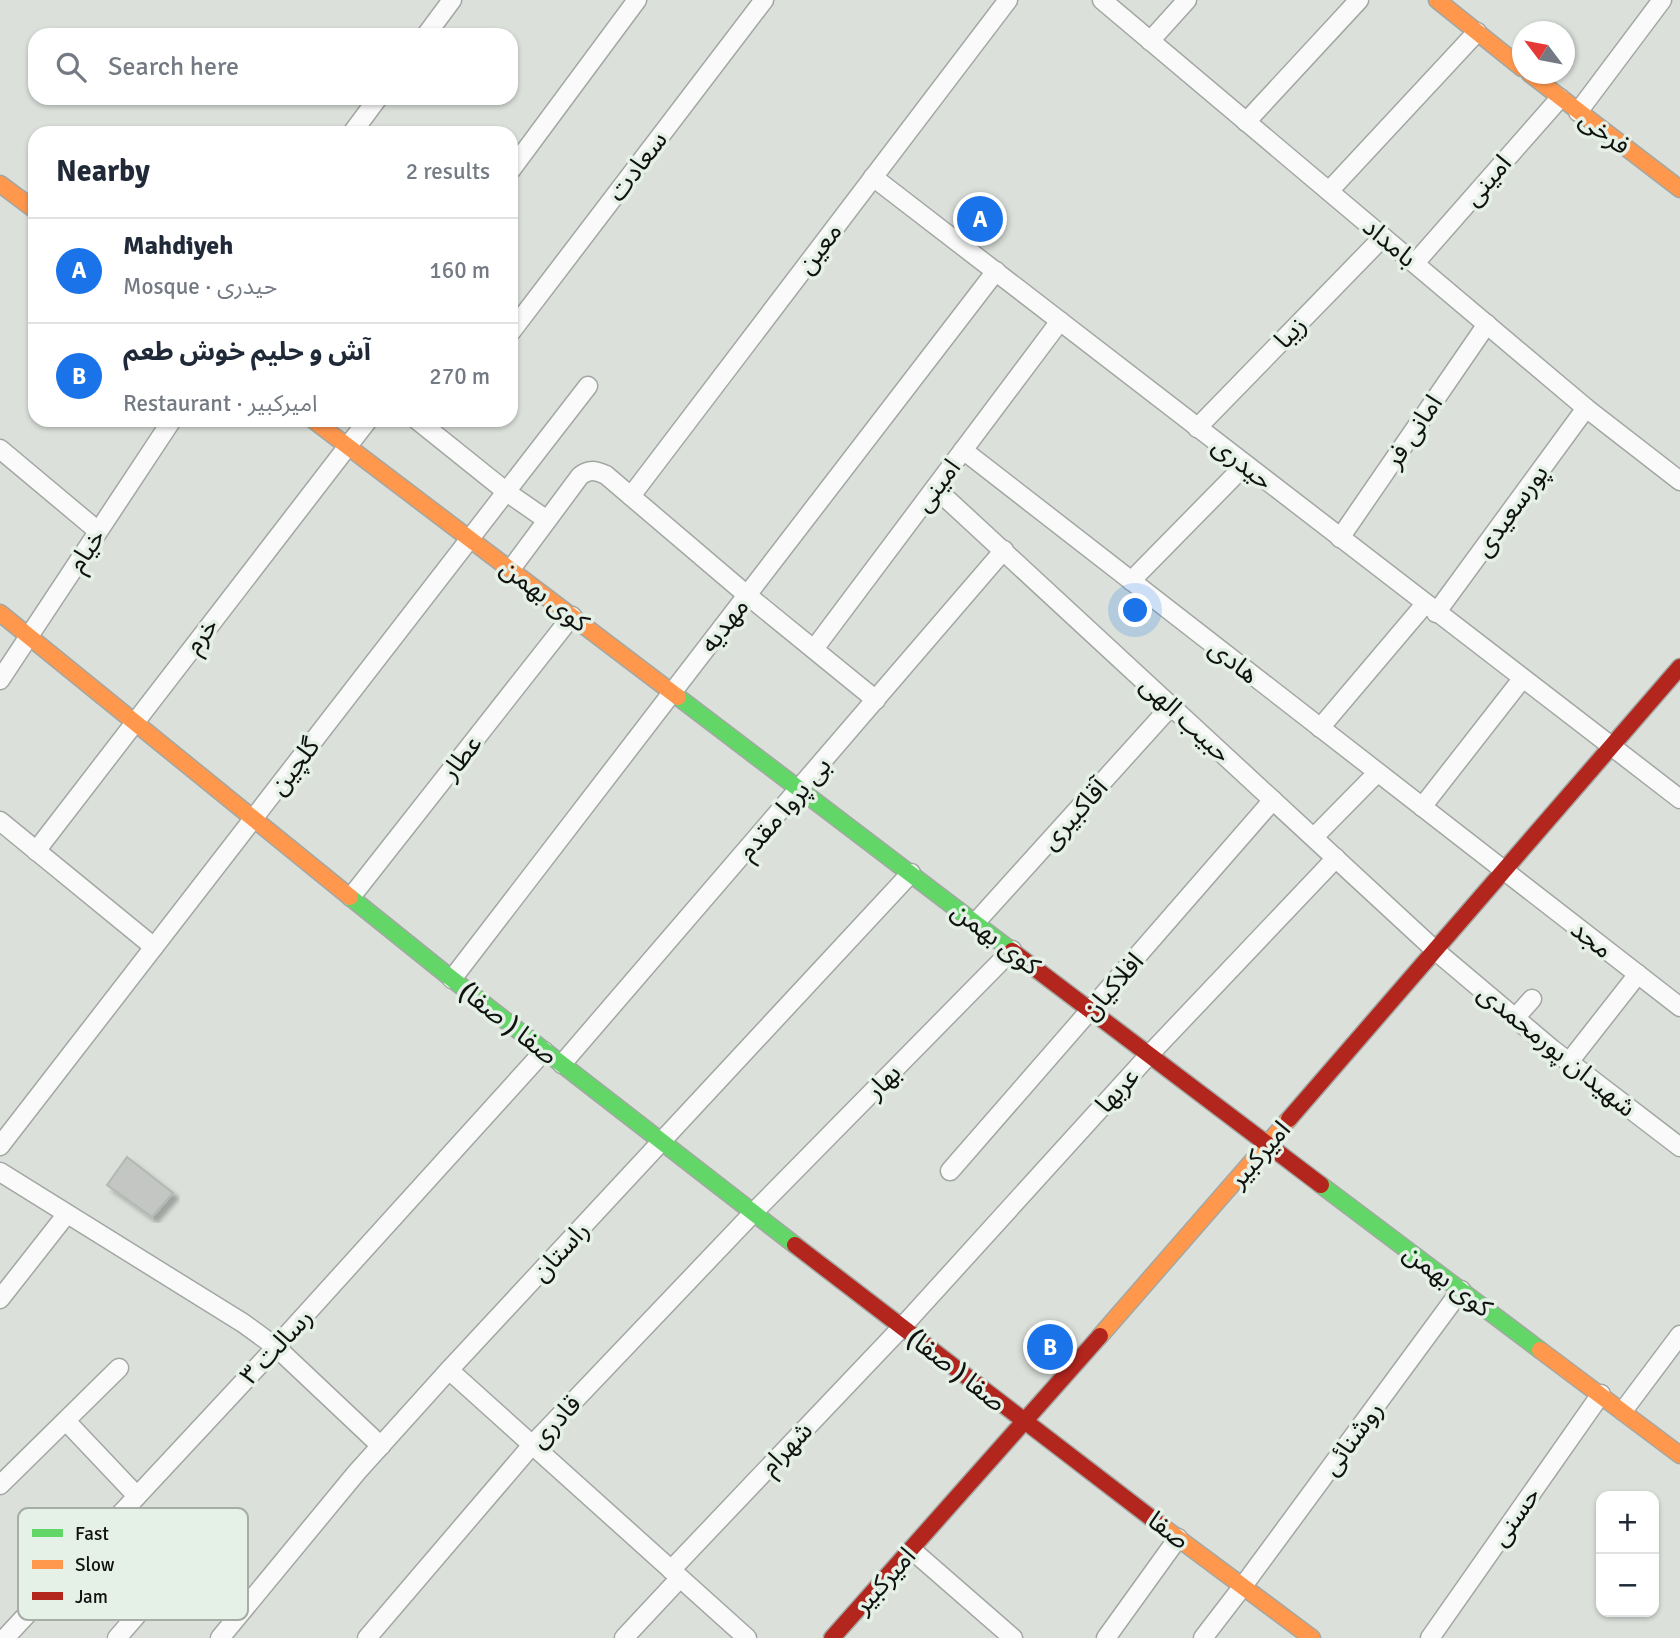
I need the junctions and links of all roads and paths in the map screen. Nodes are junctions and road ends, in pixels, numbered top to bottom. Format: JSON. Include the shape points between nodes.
{"nodes":[{"id":1,"x":452,"y":0,"type":"edge"},
{"id":2,"x":637,"y":0,"type":"edge"},
{"id":3,"x":764,"y":0,"type":"edge"},
{"id":4,"x":1008,"y":0,"type":"edge"},
{"id":5,"x":1102,"y":0,"type":"edge"},
{"id":6,"x":1187,"y":0,"type":"edge"},
{"id":7,"x":1359,"y":0,"type":"edge"},
{"id":8,"x":1662,"y":0,"type":"edge"},
{"id":9,"x":1447,"y":3,"type":"edge"},
{"id":10,"x":431,"y":28,"type":"edge"},
{"id":11,"x":1477,"y":32,"type":"junction"},
{"id":12,"x":1150,"y":41,"type":"junction"},
{"id":13,"x":1512,"y":60,"type":"edge"},
{"id":14,"x":1542,"y":84,"type":"edge"},
{"id":15,"x":1560,"y":98,"type":"junction"},
{"id":16,"x":373,"y":105,"type":"edge"},
{"id":17,"x":1578,"y":112,"type":"junction"},
{"id":18,"x":1247,"y":122,"type":"junction"},
{"id":19,"x":357,"y":126,"type":"edge"},
{"id":20,"x":518,"y":161,"type":"edge"},
{"id":21,"x":873,"y":177,"type":"junction"},
{"id":22,"x":0,"y":184,"type":"edge"},
{"id":23,"x":1680,"y":189,"type":"edge"},
{"id":24,"x":1329,"y":191,"type":"junction"},
{"id":25,"x":28,"y":206,"type":"edge"},
{"id":26,"x":1383,"y":237,"type":"junction"},
{"id":27,"x":1415,"y":263,"type":"junction"},
{"id":28,"x":996,"y":271,"type":"junction"},
{"id":29,"x":1060,"y":321,"type":"junction"},
{"id":30,"x":518,"y":323,"type":"edge"},
{"id":31,"x":1487,"y":324,"type":"junction"},
{"id":32,"x":588,"y":386,"type":"dead end"},
{"id":33,"x":1586,"y":408,"type":"junction"},
{"id":34,"x":167,"y":427,"type":"edge"},
{"id":35,"x":322,"y":427,"type":"edge"},
{"id":36,"x":362,"y":427,"type":"edge"},
{"id":37,"x":439,"y":427,"type":"edge"},
{"id":38,"x":1197,"y":428,"type":"junction"},
{"id":39,"x":347,"y":446,"type":"junction"},
{"id":40,"x":0,"y":449,"type":"edge"},
{"id":41,"x":963,"y":450,"type":"junction"},
{"id":42,"x":1245,"y":464,"type":"junction"},
{"id":43,"x":1680,"y":481,"type":"edge"},
{"id":44,"x":935,"y":488,"type":"junction"},
{"id":45,"x":508,"y":493,"type":"junction"},
{"id":46,"x":631,"y":496,"type":"junction"},
{"id":47,"x":547,"y":520,"type":"junction"},
{"id":48,"x":99,"y":531,"type":"junction"},
{"id":49,"x":1340,"y":538,"type":"junction"},
{"id":50,"x":471,"y":539,"type":"junction"},
{"id":51,"x":1004,"y":550,"type":"junction"},
{"id":52,"x":511,"y":569,"type":"junction"},
{"id":53,"x":1131,"y":581,"type":"junction"},
{"id":54,"x":747,"y":595,"type":"junction"},
{"id":55,"x":1430,"y":608,"type":"junction"},
{"id":56,"x":0,"y":613,"type":"edge"},
{"id":57,"x":572,"y":616,"type":"junction"},
{"id":58,"x":28,"y":636,"type":"junction"},
{"id":59,"x":814,"y":649,"type":"junction"},
{"id":60,"x":1680,"y":667,"type":"edge"},
{"id":61,"x":1522,"y":679,"type":"junction"},
{"id":62,"x":0,"y":680,"type":"edge"},
{"id":63,"x":673,"y":691,"type":"junction"},
{"id":64,"x":876,"y":700,"type":"junction"},
{"id":65,"x":1172,"y":705,"type":"junction"},
{"id":66,"x":134,"y":722,"type":"junction"},
{"id":67,"x":1320,"y":728,"type":"junction"},
{"id":68,"x":1612,"y":748,"type":"junction"},
{"id":69,"x":1377,"y":773,"type":"junction"},
{"id":70,"x":800,"y":789,"type":"junction"},
{"id":71,"x":1680,"y":799,"type":"edge"},
{"id":72,"x":1273,"y":800,"type":"junction"},
{"id":73,"x":1422,"y":807,"type":"junction"},
{"id":74,"x":254,"y":819,"type":"junction"},
{"id":75,"x":0,"y":821,"type":"edge"},
{"id":76,"x":1314,"y":837,"type":"junction"},
{"id":77,"x":36,"y":851,"type":"junction"},
{"id":78,"x":1336,"y":858,"type":"junction"},
{"id":79,"x":1504,"y":872,"type":"junction"},
{"id":80,"x":911,"y":873,"type":"junction"},
{"id":81,"x":351,"y":897,"type":"junction"},
{"id":82,"x":975,"y":922,"type":"junction"},
{"id":83,"x":154,"y":947,"type":"junction"},
{"id":84,"x":1012,"y":950,"type":"junction"},
{"id":85,"x":1436,"y":950,"type":"junction"},
{"id":86,"x":1637,"y":974,"type":"junction"},
{"id":87,"x":452,"y":979,"type":"junction"},
{"id":88,"x":1532,"y":999,"type":"dead end"},
{"id":89,"x":1679,"y":1004,"type":"edge"},
{"id":90,"x":1091,"y":1011,"type":"junction"},
{"id":91,"x":1515,"y":1018,"type":"junction"},
{"id":92,"x":544,"y":1051,"type":"junction"},
{"id":93,"x":1149,"y":1055,"type":"junction"},
{"id":94,"x":1569,"y":1062,"type":"junction"},
{"id":95,"x":562,"y":1064,"type":"junction"},
{"id":96,"x":663,"y":1142,"type":"junction"},
{"id":97,"x":1679,"y":1144,"type":"edge"},
{"id":98,"x":1267,"y":1145,"type":"junction"},
{"id":99,"x":0,"y":1146,"type":"edge"},
{"id":100,"x":950,"y":1171,"type":"dead end"},
{"id":101,"x":0,"y":1172,"type":"edge"},
{"id":102,"x":754,"y":1212,"type":"junction"},
{"id":103,"x":66,"y":1215,"type":"junction"},
{"id":104,"x":1461,"y":1290,"type":"junction"},
{"id":105,"x":0,"y":1299,"type":"edge"},
{"id":106,"x":902,"y":1327,"type":"junction"},
{"id":107,"x":1680,"y":1335,"type":"edge"},
{"id":108,"x":276,"y":1347,"type":"junction"},
{"id":109,"x":120,"y":1368,"type":"dead end"},
{"id":110,"x":449,"y":1370,"type":"junction"},
{"id":111,"x":1601,"y":1394,"type":"junction"},
{"id":112,"x":1623,"y":1411,"type":"junction"},
{"id":113,"x":66,"y":1420,"type":"junction"},
{"id":114,"x":1026,"y":1423,"type":"junction"},
{"id":115,"x":532,"y":1445,"type":"junction"},
{"id":116,"x":381,"y":1446,"type":"junction"},
{"id":117,"x":1680,"y":1455,"type":"edge"},
{"id":118,"x":0,"y":1485,"type":"edge"},
{"id":119,"x":137,"y":1496,"type":"junction"},
{"id":120,"x":126,"y":1508,"type":"edge"},
{"id":121,"x":1178,"y":1538,"type":"junction"},
{"id":122,"x":912,"y":1550,"type":"junction"},
{"id":123,"x":676,"y":1574,"type":"junction"},
{"id":124,"x":1243,"y":1587,"type":"junction"},
{"id":125,"x":248,"y":1605,"type":"edge"},
{"id":126,"x":22,"y":1620,"type":"edge"},
{"id":127,"x":133,"y":1620,"type":"edge"},
{"id":128,"x":235,"y":1620,"type":"edge"},
{"id":129,"x":5,"y":1638,"type":"edge"},
{"id":130,"x":117,"y":1638,"type":"edge"},
{"id":131,"x":220,"y":1638,"type":"edge"},
{"id":132,"x":367,"y":1638,"type":"edge"},
{"id":133,"x":624,"y":1638,"type":"edge"},
{"id":134,"x":747,"y":1638,"type":"edge"},
{"id":135,"x":832,"y":1638,"type":"edge"},
{"id":136,"x":1013,"y":1638,"type":"edge"},
{"id":137,"x":1106,"y":1638,"type":"edge"},
{"id":138,"x":1203,"y":1638,"type":"edge"},
{"id":139,"x":1312,"y":1638,"type":"edge"},
{"id":140,"x":1430,"y":1638,"type":"edge"}],
"edges":[{"from":1,"to":10,"type":"street"},
{"from":2,"to":20,"type":"street"},
{"from":3,"to":30,"type":"street","name":"سعادت"},
{"from":4,"to":21,"type":"street","name":"معین"},
{"from":5,"to":12,"type":"street","name":"بامداد"},
{"from":6,"to":12,"type":"street"},
{"from":7,"to":18,"type":"street"},
{"from":8,"to":17,"type":"street"},
{"from":9,"to":11,"type":"street"},
{"from":11,"to":13,"type":"street"},
{"from":11,"to":24,"type":"street"},
{"from":12,"to":18,"type":"street","name":"بامداد"},
{"from":14,"to":15,"type":"street","name":"فرخی"},
{"from":15,"to":17,"type":"street","name":"فرخی"},
{"from":15,"to":27,"type":"street","name":"امینی"},
{"from":16,"to":19,"type":"street"},
{"from":17,"to":23,"type":"street","name":"فرخی"},
{"from":18,"to":24,"type":"street","name":"بامداد"},
{"from":21,"to":28,"type":"street","name":"حیدری"},
{"from":21,"to":46,"type":"street","name":"معین"},
{"from":22,"to":25,"type":"street"},
{"from":24,"to":26,"type":"street","name":"بامداد"},
{"from":26,"to":27,"type":"street","name":"بامداد"},
{"from":26,"to":38,"type":"street","name":"زیبا"},
{"from":27,"to":31,"type":"street","name":"بامداد"},
{"from":28,"to":29,"type":"street","name":"حیدری"},
{"from":28,"to":54,"type":"street","name":"مهدیه"},
{"from":29,"to":38,"type":"street","name":"حیدری"},
{"from":29,"to":41,"type":"street","name":"امینی"},
{"from":31,"to":33,"type":"street","name":"بامداد"},
{"from":31,"to":49,"type":"street","name":"امانی فر"},
{"from":32,"to":45,"type":"street","name":"گلچین"},
{"from":33,"to":43,"type":"street","name":"بامداد"},
{"from":33,"to":55,"type":"street","name":"پورسعیدی"},
{"from":34,"to":48,"type":"street","name":"خیام"},
{"from":35,"to":39,"type":"street","name":"کوی بهمن"},
{"from":36,"to":39,"type":"street","name":"خرم"},
{"from":37,"to":45,"type":"street"},
{"from":38,"to":42,"type":"street","name":"حیدری"},
{"from":39,"to":50,"type":"street","name":"کوی بهمن"},
{"from":39,"to":66,"type":"street","name":"خرم"},
{"from":40,"to":48,"type":"street"},
{"from":41,"to":44,"type":"street","name":"امینی"},
{"from":41,"to":53,"type":"street","name":"هادی"},
{"from":42,"to":49,"type":"street","name":"حیدری"},
{"from":42,"to":53,"type":"street"},
{"from":44,"to":51,"type":"street","name":"حبیب الهی"},
{"from":44,"to":59,"type":"street","name":"امینی"},
{"from":45,"to":47,"type":"street"},
{"from":45,"to":50,"type":"street","name":"گلچین"},
{"from":46,"to":47,"type":"street","via":[[606,475],[586,471]]},
{"from":46,"to":54,"type":"street"},
{"from":47,"to":52,"type":"street"},
{"from":48,"to":58,"type":"street","name":"خیام"},
{"from":49,"to":55,"type":"street","name":"حیدری"},
{"from":50,"to":52,"type":"street","name":"کوی بهمن"},
{"from":50,"to":74,"type":"street","name":"گلچین"},
{"from":51,"to":64,"type":"street","name":"بی پروا مقدم"},
{"from":51,"to":65,"type":"street","name":"حبیب الهی"},
{"from":52,"to":57,"type":"street","name":"کوی بهمن"},
{"from":53,"to":67,"type":"street","name":"هادی"},
{"from":54,"to":59,"type":"street"},
{"from":54,"to":63,"type":"street","name":"مهدیه"},
{"from":55,"to":61,"type":"street","name":"حیدری"},
{"from":55,"to":67,"type":"street","name":"پورسعیدی"},
{"from":56,"to":58,"type":"street","name":"صفا ( صفا)"},
{"from":57,"to":63,"type":"street","name":"کوی بهمن"},
{"from":57,"to":81,"type":"street","name":"عطار"},
{"from":58,"to":62,"type":"street","name":"خیام"},
{"from":58,"to":66,"type":"street","name":"صفا ( صفا)"},
{"from":59,"to":64,"type":"street"},
{"from":60,"to":68,"type":"street","name":"امیرکبیر"},
{"from":61,"to":68,"type":"street","name":"حیدری"},
{"from":61,"to":73,"type":"street"},
{"from":63,"to":70,"type":"street","name":"کوی بهمن"},
{"from":63,"to":87,"type":"street","name":"مهدیه"},
{"from":64,"to":70,"type":"street","name":"بی پروا مقدم"},
{"from":65,"to":72,"type":"street","name":"حبیب الهی"},
{"from":65,"to":82,"type":"street","name":"آقاکبیری"},
{"from":66,"to":74,"type":"street","name":"صفا ( صفا)"},
{"from":66,"to":77,"type":"street","name":"خرم"},
{"from":67,"to":69,"type":"street","name":"هادی"},
{"from":68,"to":71,"type":"street","name":"حیدری"},
{"from":68,"to":79,"type":"street","name":"امیرکبیر"},
{"from":69,"to":73,"type":"street","name":"هادی"},
{"from":69,"to":76,"type":"street"},
{"from":70,"to":80,"type":"street","name":"کوی بهمن"},
{"from":70,"to":95,"type":"street","name":"بی پروا مقدم"},
{"from":72,"to":76,"type":"street","name":"حبیب الهی"},
{"from":72,"to":90,"type":"street","name":"افلاکیان"},
{"from":73,"to":79,"type":"street","name":"هادی"},
{"from":74,"to":81,"type":"street","name":"صفا ( صفا)"},
{"from":74,"to":83,"type":"street","name":"گلچین"},
{"from":75,"to":77,"type":"street"},
{"from":76,"to":78,"type":"street","name":"حبیب الهی"},
{"from":77,"to":83,"type":"street"},
{"from":78,"to":85,"type":"street","name":"حبیب الهی"},
{"from":78,"to":93,"type":"street","name":"عربها"},
{"from":79,"to":85,"type":"street","name":"امیرکبیر"},
{"from":79,"to":86,"type":"street","name":"مجد"},
{"from":80,"to":82,"type":"street","name":"کوی بهمن"},
{"from":80,"to":96,"type":"street","name":"راستان"},
{"from":81,"to":87,"type":"street","name":"صفا ( صفا)"},
{"from":82,"to":84,"type":"street","name":"کوی بهمن"},
{"from":83,"to":99,"type":"street","name":"گلچین"},
{"from":84,"to":90,"type":"street","name":"کوی بهمن"},
{"from":84,"to":102,"type":"street","name":"بهار"},
{"from":85,"to":91,"type":"street","name":"شهیدان پورمحمدی"},
{"from":85,"to":98,"type":"street","name":"امیرکبیر"},
{"from":86,"to":89,"type":"street","name":"مجد"},
{"from":86,"to":94,"type":"street"},
{"from":87,"to":92,"type":"street","name":"صفا ( صفا)"},
{"from":88,"to":91,"type":"street"},
{"from":90,"to":93,"type":"street","name":"کوی بهمن"},
{"from":90,"to":100,"type":"street","name":"افلاکیان"},
{"from":91,"to":94,"type":"street","name":"شهیدان پورمحمدی"},
{"from":92,"to":95,"type":"street","name":"صفا ( صفا)"},
{"from":92,"to":108,"type":"street","name":"رسالت ۳"},
{"from":93,"to":98,"type":"street","name":"کوی بهمن"},
{"from":93,"to":106,"type":"street","name":"عربها"},
{"from":94,"to":97,"type":"street","name":"شهیدان پورمحمدی"},
{"from":95,"to":96,"type":"street","name":"صفا ( صفا)"},
{"from":96,"to":102,"type":"street","name":"صفا ( صفا)"},
{"from":96,"to":110,"type":"street","name":"راستان"},
{"from":98,"to":104,"type":"street","name":"کوی بهمن"},
{"from":98,"to":114,"type":"street","name":"امیرکبیر"},
{"from":101,"to":103,"type":"street"},
{"from":102,"to":106,"type":"street","name":"صفا ( صفا)"},
{"from":102,"to":115,"type":"street","name":"قادری"},
{"from":103,"to":105,"type":"street"},
{"from":103,"to":108,"type":"street"},
{"from":104,"to":111,"type":"street","name":"کوی بهمن"},
{"from":104,"to":124,"type":"street","name":"روشنائی"},
{"from":106,"to":114,"type":"street","name":"صفا ( صفا)"},
{"from":106,"to":123,"type":"street","name":"شهرام"},
{"from":107,"to":112,"type":"street"},
{"from":108,"to":116,"type":"street"},
{"from":108,"to":119,"type":"street","name":"رسالت ۳"},
{"from":109,"to":113,"type":"street"},
{"from":110,"to":115,"type":"street"},
{"from":110,"to":116,"type":"street","name":"راستان"},
{"from":111,"to":112,"type":"street","name":"کوی بهمن"},
{"from":111,"to":140,"type":"street","name":"حسنی"},
{"from":112,"to":117,"type":"street","name":"کوی بهمن"},
{"from":113,"to":118,"type":"street"},
{"from":113,"to":119,"type":"street"},
{"from":114,"to":121,"type":"street","name":"صفا"},
{"from":114,"to":122,"type":"street","name":"امیرکبیر"},
{"from":115,"to":123,"type":"street"},
{"from":115,"to":132,"type":"street","name":"قادری"},
{"from":116,"to":125,"type":"street","name":"راستان"},
{"from":119,"to":120,"type":"street","name":"رسالت ۳"},
{"from":121,"to":124,"type":"street","name":"صفا"},
{"from":121,"to":137,"type":"street"},
{"from":122,"to":135,"type":"street","name":"امیرکبیر"},
{"from":122,"to":136,"type":"street"},
{"from":123,"to":133,"type":"street","name":"شهرام"},
{"from":123,"to":134,"type":"street"},
{"from":124,"to":138,"type":"street","name":"روشنائی"},
{"from":124,"to":139,"type":"street","name":"صفا"},
{"from":126,"to":129,"type":"street","name":"رسالت ۳"},
{"from":127,"to":130,"type":"street"},
{"from":128,"to":131,"type":"street","name":"راستان"}]}
